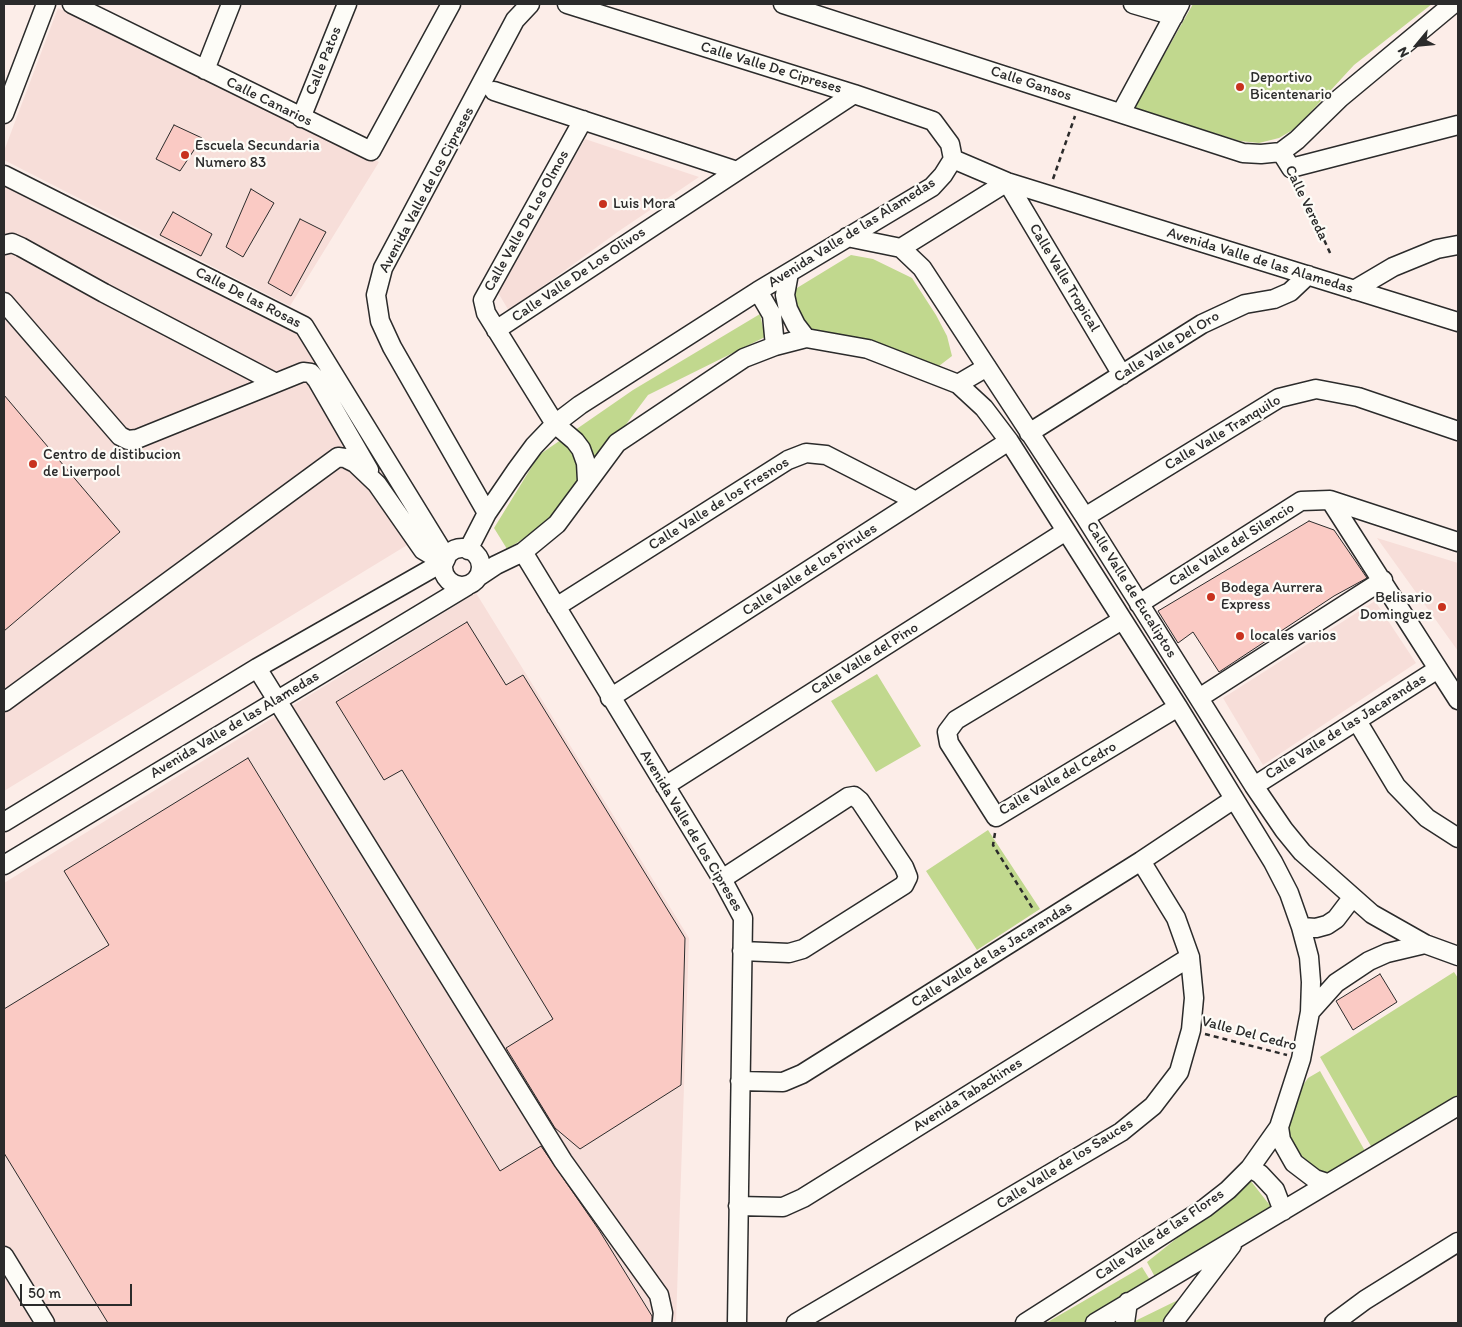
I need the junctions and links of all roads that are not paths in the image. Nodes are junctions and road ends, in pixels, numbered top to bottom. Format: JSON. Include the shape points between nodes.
{"nodes":[{"id":1,"x":46,"y":4,"type":"edge"},
{"id":2,"x":72,"y":4,"type":"edge"},
{"id":3,"x":231,"y":4,"type":"edge"},
{"id":4,"x":347,"y":4,"type":"edge"},
{"id":5,"x":451,"y":4,"type":"edge"},
{"id":6,"x":530,"y":4,"type":"edge"},
{"id":7,"x":567,"y":4,"type":"edge"},
{"id":8,"x":784,"y":4,"type":"edge"},
{"id":9,"x":1133,"y":4,"type":"edge"},
{"id":10,"x":1452,"y":8,"type":"edge"},
{"id":11,"x":1177,"y":10,"type":"edge"},
{"id":12,"x":205,"y":70,"type":"junction"},
{"id":13,"x":494,"y":91,"type":"dead end"},
{"id":14,"x":854,"y":94,"type":"junction"},
{"id":15,"x":7,"y":95,"type":"edge"},
{"id":16,"x":1121,"y":112,"type":"junction"},
{"id":17,"x":4,"y":114,"type":"edge"},
{"id":18,"x":301,"y":118,"type":"junction"},
{"id":19,"x":583,"y":120,"type":"junction"},
{"id":20,"x":1458,"y":125,"type":"edge"},
{"id":21,"x":1281,"y":152,"type":"junction"},
{"id":22,"x":953,"y":159,"type":"junction"},
{"id":23,"x":736,"y":171,"type":"junction"},
{"id":24,"x":4,"y":174,"type":"edge"},
{"id":25,"x":1007,"y":182,"type":"junction"},
{"id":26,"x":847,"y":237,"type":"junction"},
{"id":27,"x":4,"y":245,"type":"edge"},
{"id":28,"x":1458,"y":245,"type":"edge"},
{"id":29,"x":901,"y":248,"type":"junction"},
{"id":30,"x":789,"y":273,"type":"junction"},
{"id":31,"x":1308,"y":275,"type":"junction"},
{"id":32,"x":1354,"y":290,"type":"junction"},
{"id":33,"x":758,"y":291,"type":"junction"},
{"id":34,"x":4,"y":302,"type":"edge"},
{"id":35,"x":1458,"y":322,"type":"edge"},
{"id":36,"x":496,"y":330,"type":"junction"},
{"id":37,"x":806,"y":338,"type":"junction"},
{"id":38,"x":774,"y":346,"type":"junction"},
{"id":39,"x":987,"y":367,"type":"junction"},
{"id":40,"x":1122,"y":375,"type":"junction"},
{"id":41,"x":276,"y":383,"type":"junction"},
{"id":42,"x":958,"y":384,"type":"junction"},
{"id":43,"x":555,"y":424,"type":"junction"},
{"id":44,"x":1458,"y":431,"type":"edge"},
{"id":45,"x":1029,"y":433,"type":"junction"},
{"id":46,"x":1009,"y":441,"type":"junction"},
{"id":47,"x":587,"y":480,"type":"junction"},
{"id":48,"x":377,"y":484,"type":"junction"},
{"id":49,"x":1330,"y":500,"type":"junction"},
{"id":50,"x":916,"y":502,"type":"junction"},
{"id":51,"x":487,"y":513,"type":"junction"},
{"id":52,"x":1084,"y":517,"type":"junction"},
{"id":53,"x":1066,"y":531,"type":"junction"},
{"id":54,"x":1458,"y":542,"type":"edge"},
{"id":55,"x":468,"y":550,"type":"junction"},
{"id":56,"x":523,"y":552,"type":"junction"},
{"id":57,"x":446,"y":559,"type":"junction"},
{"id":58,"x":1383,"y":580,"type":"junction"},
{"id":59,"x":472,"y":581,"type":"junction"},
{"id":60,"x":1139,"y":604,"type":"junction"},
{"id":61,"x":556,"y":607,"type":"junction"},
{"id":62,"x":1122,"y":620,"type":"junction"},
{"id":63,"x":257,"y":668,"type":"junction"},
{"id":64,"x":1438,"y":669,"type":"junction"},
{"id":65,"x":610,"y":698,"type":"junction"},
{"id":66,"x":1199,"y":698,"type":"junction"},
{"id":67,"x":277,"y":700,"type":"junction"},
{"id":68,"x":1458,"y":700,"type":"edge"},
{"id":69,"x":4,"y":702,"type":"edge"},
{"id":70,"x":1178,"y":707,"type":"junction"},
{"id":71,"x":1357,"y":721,"type":"junction"},
{"id":72,"x":665,"y":786,"type":"junction"},
{"id":73,"x":1254,"y":786,"type":"junction"},
{"id":74,"x":1234,"y":799,"type":"junction"},
{"id":75,"x":4,"y":822,"type":"edge"},
{"id":76,"x":1458,"y":838,"type":"edge"},
{"id":77,"x":1141,"y":861,"type":"junction"},
{"id":78,"x":4,"y":865,"type":"edge"},
{"id":79,"x":722,"y":879,"type":"junction"},
{"id":80,"x":1352,"y":898,"type":"junction"},
{"id":81,"x":1301,"y":927,"type":"junction"},
{"id":82,"x":1425,"y":944,"type":"junction"},
{"id":83,"x":742,"y":951,"type":"junction"},
{"id":84,"x":1458,"y":956,"type":"edge"},
{"id":85,"x":1190,"y":957,"type":"junction"},
{"id":86,"x":1310,"y":1012,"type":"junction"},
{"id":87,"x":740,"y":1080,"type":"junction"},
{"id":88,"x":1458,"y":1106,"type":"edge"},
{"id":89,"x":1279,"y":1127,"type":"junction"},
{"id":90,"x":1250,"y":1168,"type":"junction"},
{"id":91,"x":1327,"y":1183,"type":"junction"},
{"id":92,"x":738,"y":1206,"type":"junction"},
{"id":93,"x":1283,"y":1211,"type":"junction"},
{"id":94,"x":1237,"y":1238,"type":"junction"},
{"id":95,"x":1458,"y":1243,"type":"edge"},
{"id":96,"x":4,"y":1256,"type":"edge"},
{"id":97,"x":1128,"y":1302,"type":"junction"},
{"id":98,"x":45,"y":1323,"type":"edge"},
{"id":99,"x":662,"y":1323,"type":"edge"},
{"id":100,"x":737,"y":1323,"type":"edge"},
{"id":101,"x":796,"y":1323,"type":"edge"},
{"id":102,"x":1025,"y":1323,"type":"edge"},
{"id":103,"x":1095,"y":1323,"type":"edge"},
{"id":104,"x":1125,"y":1323,"type":"edge"},
{"id":105,"x":1174,"y":1323,"type":"edge"},
{"id":106,"x":1334,"y":1323,"type":"edge"}],
"edges":[{"from":1,"to":15,"type":"street"},
{"from":2,"to":12,"type":"street","name":"Calle Canarios"},
{"from":3,"to":12,"type":"street"},
{"from":4,"to":18,"type":"street","name":"Calle Patos"},
{"from":5,"to":18,"type":"street","name":"Calle Canarios","via":[[370,151]]},
{"from":6,"to":51,"type":"street","name":"Avenida Valle de los Cipreses","via":[[515,20],[383,268],[376,295],[380,321],[392,347]]},
{"from":7,"to":14,"type":"street","name":"Calle Valle De Cipreses"},
{"from":8,"to":16,"type":"street","name":"Calle Gansos"},
{"from":9,"to":11,"type":"street"},
{"from":10,"to":21,"type":"street","via":[[1340,98]]},
{"from":11,"to":16,"type":"street"},
{"from":12,"to":18,"type":"street","name":"Calle Canarios"},
{"from":13,"to":19,"type":"street"},
{"from":14,"to":22,"type":"street","name":"Calle Valle De Cipreses","via":[[933,121],[950,144]]},
{"from":14,"to":23,"type":"street","name":"Calle Valle De Los Olivos"},
{"from":15,"to":17,"type":"street"},
{"from":16,"to":21,"type":"street","name":"Calle Gansos","via":[[1243,153]]},
{"from":19,"to":23,"type":"street"},
{"from":19,"to":36,"type":"street","name":"Calle Valle De Los Olmos","via":[[483,300]]},
{"from":20,"to":21,"type":"street","name":"Calle Vereda","via":[[1291,168]]},
{"from":22,"to":25,"type":"street","name":"Avenida Valle de las Alamedas"},
{"from":22,"to":26,"type":"street","name":"Avenida Valle de las Alamedas","via":[[932,187]]},
{"from":23,"to":36,"type":"street","name":"Calle Valle De Los Olivos"},
{"from":24,"to":57,"type":"street","name":"Calle De las Rosas","via":[[304,326]]},
{"from":25,"to":29,"type":"street"},
{"from":25,"to":31,"type":"street","name":"Avenida Valle de las Alamedas"},
{"from":25,"to":40,"type":"street","name":"Calle Valle Tropical"},
{"from":26,"to":29,"type":"street"},
{"from":26,"to":30,"type":"street","name":"Avenida Valle de las Alamedas"},
{"from":27,"to":41,"type":"street","via":[[12,243],[21,247]]},
{"from":28,"to":32,"type":"street","via":[[1437,249],[1405,262]]},
{"from":29,"to":39,"type":"street","name":"Calle Valle de Eucaliptos","via":[[922,268]]},
{"from":30,"to":33,"type":"street","name":"Avenida Valle de las Alamedas"},
{"from":30,"to":37,"type":"street","via":[[785,295],[788,309]]},
{"from":31,"to":32,"type":"street","name":"Avenida Valle de las Alamedas"},
{"from":31,"to":40,"type":"street","name":"Calle Valle Del Oro","via":[[1290,292],[1224,312]]},
{"from":32,"to":35,"type":"street","name":"Avenida Valle de las Alamedas"},
{"from":33,"to":38,"type":"street","via":[[772,316]]},
{"from":33,"to":43,"type":"street","name":"Avenida Valle de las Alamedas"},
{"from":34,"to":41,"type":"street","via":[[120,436],[128,440]]},
{"from":36,"to":43,"type":"street","name":"Calle Valle De Los Olmos"},
{"from":37,"to":38,"type":"street","name":"Avenida Valle de las Alamedas"},
{"from":37,"to":42,"type":"street","name":"Calle Valle de Eucaliptos","via":[[868,349]]},
{"from":38,"to":47,"type":"street","name":"Avenida Valle de las Alamedas","via":[[744,358],[617,443]]},
{"from":39,"to":42,"type":"street"},
{"from":39,"to":45,"type":"street","name":"Calle Valle de Eucaliptos"},
{"from":40,"to":45,"type":"street","name":"Calle Valle Del Oro"},
{"from":41,"to":48,"type":"street","via":[[303,372],[311,373]]},
{"from":42,"to":46,"type":"street","name":"Calle Valle de Eucaliptos","via":[[984,408]]},
{"from":43,"to":47,"type":"street","name":"Calle Valle De Los Olmos","via":[[581,449]]},
{"from":43,"to":51,"type":"street","name":"Avenida Valle de las Alamedas","via":[[534,446]]},
{"from":44,"to":52,"type":"street","name":"Calle Valle Tranquilo","via":[[1358,397],[1316,389],[1279,398]]},
{"from":45,"to":52,"type":"street","name":"Calle Valle de Eucaliptos"},
{"from":46,"to":50,"type":"street","name":"Calle Valle de los Pirules"},
{"from":46,"to":53,"type":"street","name":"Calle Valle de Eucaliptos"},
{"from":47,"to":56,"type":"street","name":"Avenida Valle de las Alamedas","via":[[557,524]]},
{"from":48,"to":57,"type":"street","via":[[423,550]]},
{"from":48,"to":69,"type":"street","via":[[354,463],[338,457]]},
{"from":49,"to":54,"type":"street","name":"Calle Valle del Silencio"},
{"from":49,"to":58,"type":"street"},
{"from":49,"to":60,"type":"street","name":"Calle Valle del Silencio","via":[[1302,501]]},
{"from":50,"to":61,"type":"street","name":"Calle Valle de los Fresnos","via":[[826,455],[806,453],[788,460]]},
{"from":50,"to":65,"type":"street","name":"Calle Valle de los Pirules"},
{"from":51,"to":55,"type":"street","name":"Avenida Valle de las Alamedas"},
{"from":52,"to":60,"type":"street","name":"Calle Valle de Eucaliptos"},
{"from":53,"to":62,"type":"street","name":"Calle Valle de Eucaliptos"},
{"from":53,"to":72,"type":"street","name":"Calle Valle del Pino"},
{"from":55,"to":57,"type":"street","via":[[456,550]]},
{"from":55,"to":59,"type":"street","via":[[480,561]]},
{"from":56,"to":59,"type":"street","name":"Avenida Valle de las Alamedas","via":[[496,564]]},
{"from":56,"to":61,"type":"street","name":"Avenida Valle de los Cipreses"},
{"from":57,"to":59,"type":"street","via":[[443,566],[446,578],[455,585]]},
{"from":57,"to":63,"type":"street"},
{"from":58,"to":64,"type":"street"},
{"from":58,"to":66,"type":"street"},
{"from":59,"to":67,"type":"street","name":"Avenida Valle de las Alamedas"},
{"from":60,"to":66,"type":"street","name":"Calle Valle de Eucaliptos"},
{"from":61,"to":65,"type":"street","name":"Avenida Valle de los Cipreses"},
{"from":62,"to":70,"type":"street","name":"Calle Valle de Eucaliptos"},
{"from":62,"to":70,"type":"street","name":"Calle Valle del Cedro","via":[[956,720],[947,732],[949,743],[996,817]]},
{"from":63,"to":67,"type":"street"},
{"from":63,"to":75,"type":"street"},
{"from":64,"to":68,"type":"street"},
{"from":64,"to":71,"type":"street","name":"Calle Valle de las Jacarandas"},
{"from":65,"to":72,"type":"street","name":"Avenida Valle de los Cipreses"},
{"from":66,"to":73,"type":"street","name":"Calle Valle de Eucaliptos"},
{"from":67,"to":78,"type":"street","name":"Avenida Valle de las Alamedas"},
{"from":67,"to":99,"type":"street","via":[[558,1153],[659,1295]]},
{"from":70,"to":74,"type":"street","name":"Calle Valle de Eucaliptos"},
{"from":71,"to":73,"type":"street","name":"Calle Valle de las Jacarandas"},
{"from":71,"to":76,"type":"street","via":[[1396,786],[1427,818]]},
{"from":72,"to":79,"type":"street","name":"Avenida Valle de los Cipreses"},
{"from":73,"to":80,"type":"street","name":"Calle Valle de Eucaliptos","via":[[1302,852]]},
{"from":74,"to":77,"type":"street","name":"Calle Valle de las Jacarandas"},
{"from":74,"to":81,"type":"street","name":"Calle Valle de Eucaliptos","via":[[1273,862]]},
{"from":77,"to":85,"type":"street","name":"Calle Valle de los Sauces","via":[[1176,918]]},
{"from":77,"to":87,"type":"street","name":"Calle Valle de las Jacarandas","via":[[802,1074],[783,1082]]},
{"from":79,"to":83,"type":"street","name":"Avenida Valle de los Cipreses","via":[[743,918]]},
{"from":79,"to":83,"type":"street","via":[[854,796],[908,877],[904,885],[803,949],[789,953]]},
{"from":80,"to":81,"type":"street","via":[[1336,919],[1327,925]]},
{"from":80,"to":82,"type":"street","name":"Calle Valle de Eucaliptos","via":[[1372,914]]},
{"from":81,"to":86,"type":"street","name":"Calle Valle de Eucaliptos","via":[[1309,957]]},
{"from":82,"to":84,"type":"street"},
{"from":82,"to":86,"type":"street","via":[[1387,953],[1360,966],[1336,983]]},
{"from":83,"to":87,"type":"street","name":"Avenida Valle de los Cipreses"},
{"from":85,"to":92,"type":"street","name":"Avenida Tabachines","via":[[804,1198],[783,1207]]},
{"from":85,"to":101,"type":"street","name":"Calle Valle de los Sauces","via":[[1194,998],[1191,1030],[1179,1072],[1153,1106],[1121,1132]]},
{"from":86,"to":89,"type":"street","name":"Calle Valle de las Flores","via":[[1301,1059]]},
{"from":87,"to":92,"type":"street","name":"Avenida Valle de los Cipreses"},
{"from":88,"to":91,"type":"street"},
{"from":89,"to":90,"type":"street","name":"Calle Valle de las Flores"},
{"from":89,"to":91,"type":"street","via":[[1281,1140],[1294,1163],[1315,1179]]},
{"from":90,"to":93,"type":"street","via":[[1275,1190]]},
{"from":90,"to":102,"type":"street","name":"Calle Valle de las Flores","via":[[1205,1208]]},
{"from":91,"to":93,"type":"street"},
{"from":92,"to":100,"type":"street","name":"Avenida Valle de los Cipreses"},
{"from":93,"to":94,"type":"street"},
{"from":94,"to":97,"type":"street"},
{"from":94,"to":105,"type":"street"},
{"from":95,"to":106,"type":"street","via":[[1365,1300]]},
{"from":96,"to":98,"type":"street"},
{"from":97,"to":103,"type":"street"},
{"from":97,"to":104,"type":"street"}]}
